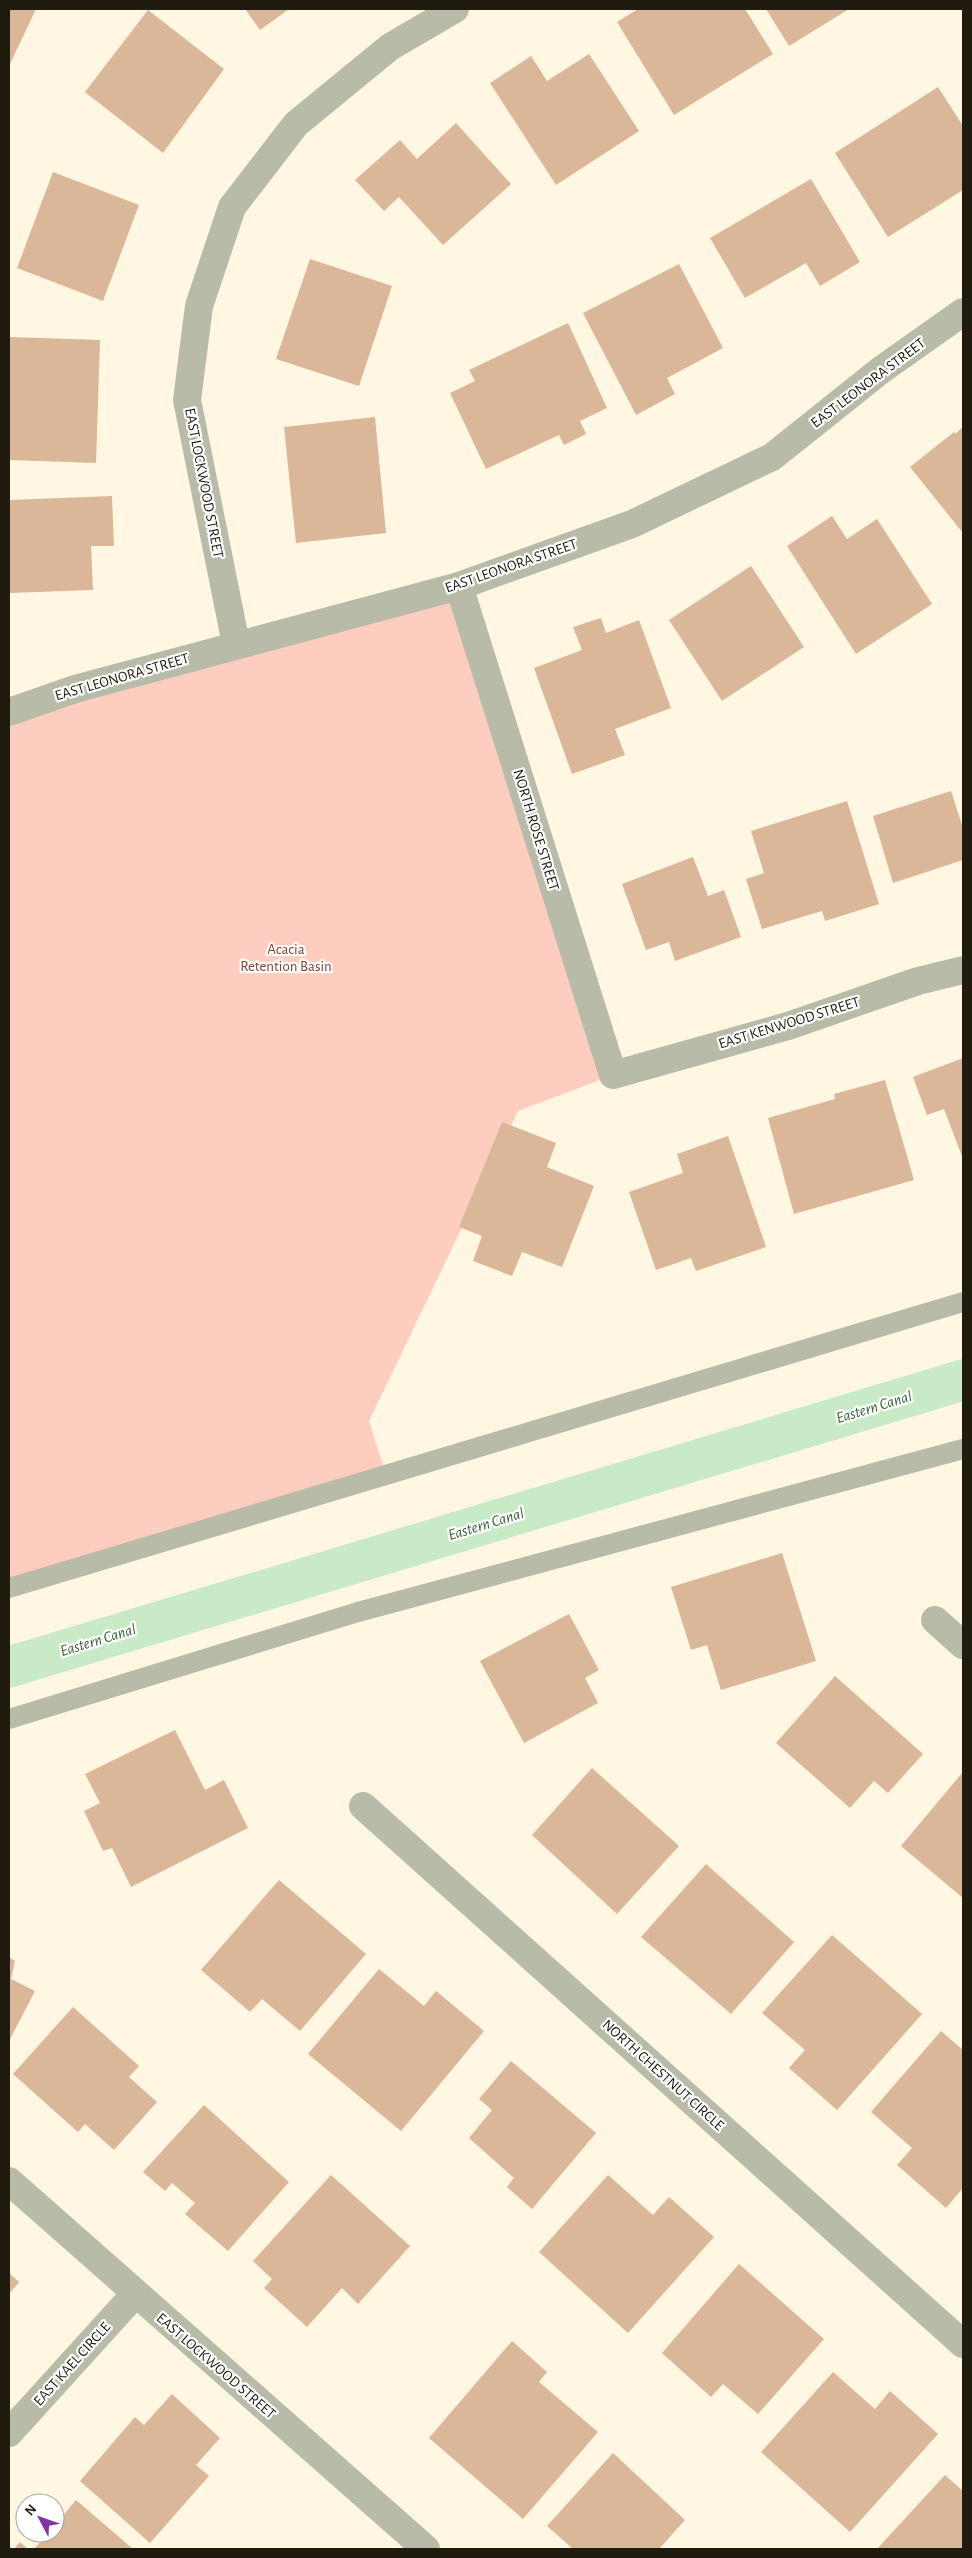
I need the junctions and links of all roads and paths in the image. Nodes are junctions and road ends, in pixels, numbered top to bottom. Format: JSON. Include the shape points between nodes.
{"nodes":[{"id":1,"x":455,"y":9,"type":"edge"},
{"id":2,"x":963,"y":312,"type":"edge"},
{"id":3,"x":460,"y":586,"type":"junction"},
{"id":4,"x":236,"y":644,"type":"junction"},
{"id":5,"x":9,"y":712,"type":"edge"},
{"id":6,"x":963,"y":970,"type":"edge"},
{"id":7,"x":613,"y":1075,"type":"joint"},
{"id":8,"x":963,"y":1302,"type":"edge"},
{"id":9,"x":963,"y":1448,"type":"edge"},
{"id":10,"x":9,"y":1588,"type":"edge"},
{"id":11,"x":936,"y":1620,"type":"dead end"},
{"id":12,"x":963,"y":1645,"type":"edge"},
{"id":13,"x":9,"y":1719,"type":"edge"},
{"id":14,"x":363,"y":1806,"type":"dead end"},
{"id":15,"x":9,"y":2181,"type":"edge"},
{"id":16,"x":134,"y":2294,"type":"junction"},
{"id":17,"x":963,"y":2344,"type":"edge"},
{"id":18,"x":9,"y":2433,"type":"edge"},
{"id":19,"x":426,"y":2549,"type":"edge"}],
"edges":[{"from":1,"to":4,"type":"street","name":"EAST LOCKWOOD STREET","via":[[390,47],[296,124],[232,207],[199,306],[187,400]]},
{"from":2,"to":3,"type":"street","name":"EAST LEONORA STREET","via":[[881,370],[772,457],[632,524]]},
{"from":3,"to":4,"type":"street","name":"EAST LEONORA STREET"},
{"from":3,"to":7,"type":"street","name":"NORTH ROSE STREET"},
{"from":4,"to":5,"type":"street","name":"EAST LEONORA STREET","via":[[75,689]]},
{"from":6,"to":7,"type":"street","name":"EAST KENWOOD STREET","via":[[918,981],[788,1026]]},
{"from":8,"to":10,"type":"lane"},
{"from":9,"to":13,"type":"lane","via":[[358,1612]]},
{"from":11,"to":12,"type":"street"},
{"from":14,"to":17,"type":"street","name":"NORTH CHESTNUT CIRCLE"},
{"from":15,"to":16,"type":"street","name":"EAST LOCKWOOD STREET"},
{"from":16,"to":18,"type":"street","name":"EAST KAEL CIRCLE"},
{"from":16,"to":19,"type":"street","name":"EAST LOCKWOOD STREET"}]}
